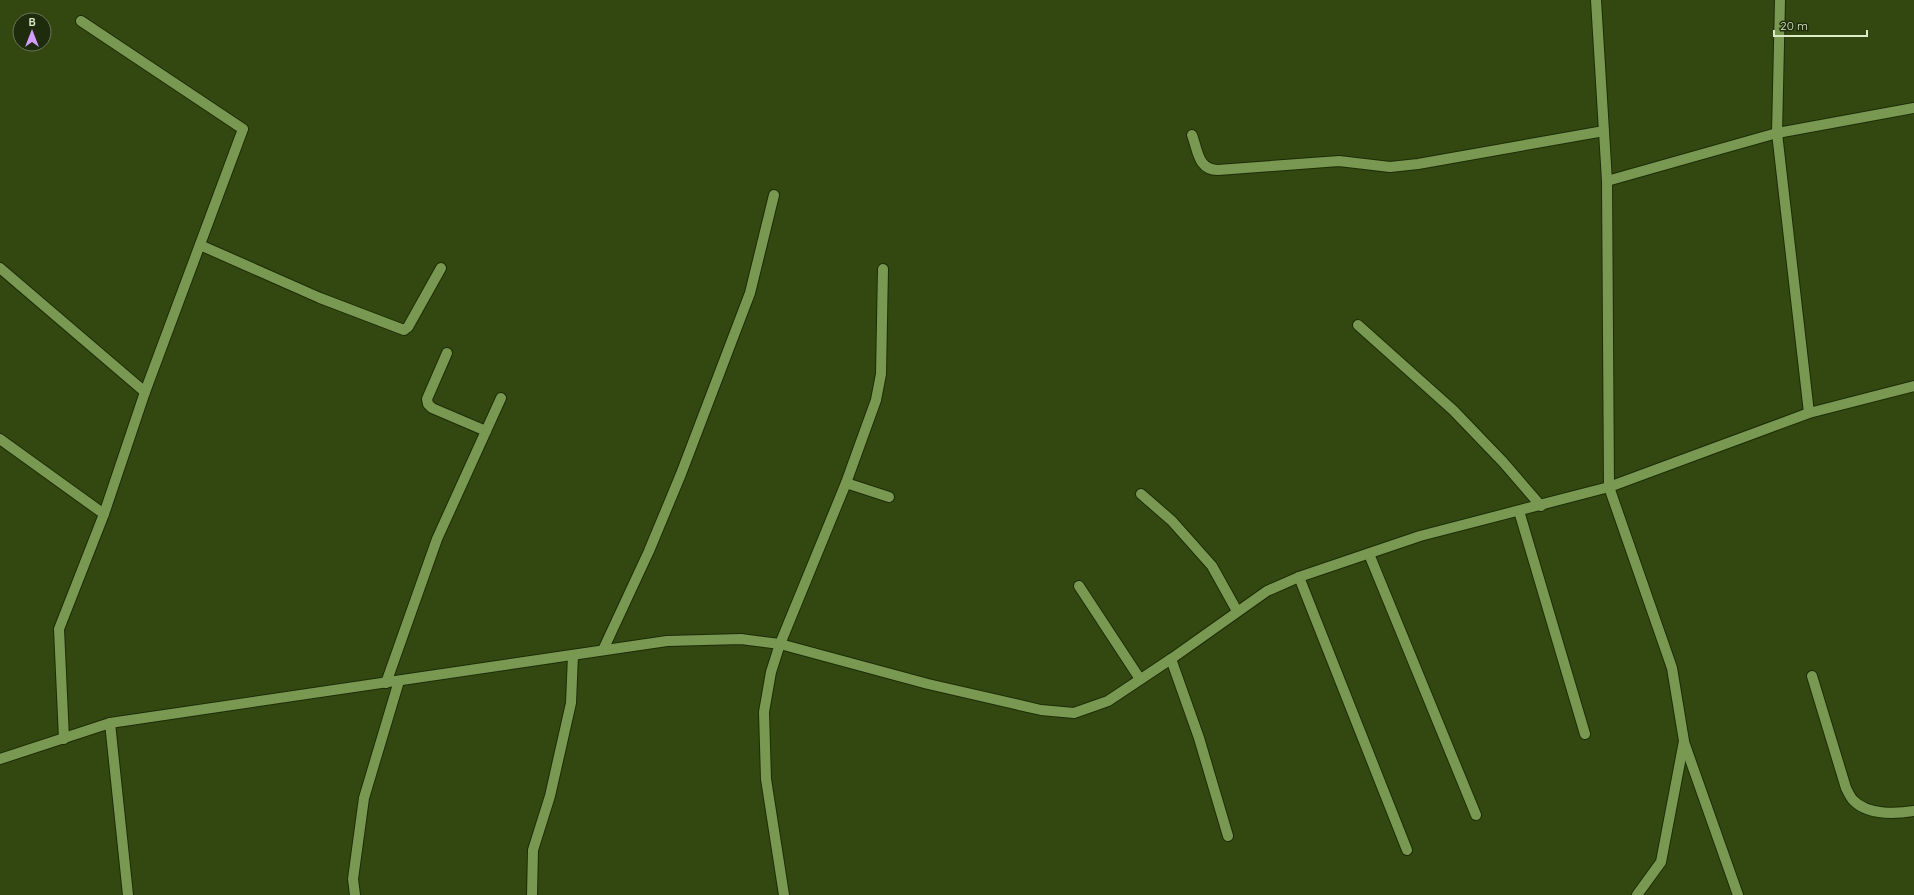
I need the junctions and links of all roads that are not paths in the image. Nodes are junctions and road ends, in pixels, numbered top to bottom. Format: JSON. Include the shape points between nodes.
{"nodes":[{"id":1,"x":1596,"y":0,"type":"edge"},
{"id":2,"x":1780,"y":0,"type":"edge"},
{"id":3,"x":81,"y":21,"type":"dead end"},
{"id":4,"x":1914,"y":108,"type":"edge"},
{"id":5,"x":1604,"y":130,"type":"junction"},
{"id":6,"x":1777,"y":133,"type":"junction"},
{"id":7,"x":1192,"y":135,"type":"dead end"},
{"id":8,"x":1607,"y":181,"type":"junction"},
{"id":9,"x":774,"y":195,"type":"dead end"},
{"id":10,"x":200,"y":245,"type":"junction"},
{"id":11,"x":0,"y":268,"type":"edge"},
{"id":12,"x":441,"y":268,"type":"dead end"},
{"id":13,"x":883,"y":269,"type":"dead end"},
{"id":14,"x":1358,"y":325,"type":"dead end"},
{"id":15,"x":446,"y":353,"type":"dead end"},
{"id":16,"x":1914,"y":386,"type":"edge"},
{"id":17,"x":145,"y":392,"type":"junction"},
{"id":18,"x":502,"y":398,"type":"dead end"},
{"id":19,"x":1809,"y":414,"type":"junction"},
{"id":20,"x":486,"y":431,"type":"junction"},
{"id":21,"x":0,"y":439,"type":"edge"},
{"id":22,"x":846,"y":483,"type":"junction"},
{"id":23,"x":1609,"y":487,"type":"junction"},
{"id":24,"x":1141,"y":494,"type":"dead end"},
{"id":25,"x":889,"y":497,"type":"dead end"},
{"id":26,"x":1541,"y":506,"type":"junction"},
{"id":27,"x":1519,"y":511,"type":"junction"},
{"id":28,"x":104,"y":514,"type":"junction"},
{"id":29,"x":1369,"y":554,"type":"junction"},
{"id":30,"x":1299,"y":577,"type":"junction"},
{"id":31,"x":1079,"y":586,"type":"dead end"},
{"id":32,"x":1237,"y":611,"type":"junction"},
{"id":33,"x":780,"y":644,"type":"junction"},
{"id":34,"x":603,"y":650,"type":"junction"},
{"id":35,"x":573,"y":655,"type":"junction"},
{"id":36,"x":1171,"y":659,"type":"junction"},
{"id":37,"x":1812,"y":676,"type":"dead end"},
{"id":38,"x":1140,"y":679,"type":"junction"},
{"id":39,"x":399,"y":680,"type":"junction"},
{"id":40,"x":386,"y":683,"type":"junction"},
{"id":41,"x":110,"y":723,"type":"junction"},
{"id":42,"x":1585,"y":734,"type":"dead end"},
{"id":43,"x":64,"y":738,"type":"junction"},
{"id":44,"x":1684,"y":741,"type":"junction"},
{"id":45,"x":0,"y":759,"type":"edge"},
{"id":46,"x":1914,"y":811,"type":"edge"},
{"id":47,"x":1476,"y":814,"type":"dead end"},
{"id":48,"x":1228,"y":836,"type":"dead end"},
{"id":49,"x":1407,"y":850,"type":"dead end"},
{"id":50,"x":128,"y":895,"type":"edge"},
{"id":51,"x":355,"y":895,"type":"edge"},
{"id":52,"x":532,"y":895,"type":"edge"},
{"id":53,"x":784,"y":895,"type":"edge"},
{"id":54,"x":1637,"y":895,"type":"edge"},
{"id":55,"x":1738,"y":895,"type":"edge"}],
"edges":[{"from":1,"to":5,"type":"street"},
{"from":2,"to":6,"type":"street"},
{"from":3,"to":10,"type":"street","via":[[243,129]]},
{"from":4,"to":6,"type":"street"},
{"from":5,"to":7,"type":"street","via":[[1390,167],[1339,161],[1218,170],[1208,169],[1203,164]]},
{"from":5,"to":8,"type":"street"},
{"from":6,"to":8,"type":"street"},
{"from":6,"to":19,"type":"street"},
{"from":8,"to":23,"type":"street"},
{"from":9,"to":34,"type":"street","via":[[750,293],[681,474]]},
{"from":10,"to":12,"type":"street","via":[[320,298],[404,330]]},
{"from":10,"to":17,"type":"street"},
{"from":11,"to":17,"type":"street"},
{"from":13,"to":22,"type":"street","via":[[881,374],[876,400]]},
{"from":14,"to":26,"type":"street","via":[[1453,410]]},
{"from":15,"to":20,"type":"street","via":[[427,399],[428,404]]},
{"from":16,"to":19,"type":"street"},
{"from":17,"to":28,"type":"street"},
{"from":18,"to":20,"type":"street"},
{"from":19,"to":23,"type":"street"},
{"from":20,"to":40,"type":"street","via":[[437,539]]},
{"from":21,"to":28,"type":"street"},
{"from":22,"to":25,"type":"street"},
{"from":22,"to":33,"type":"street"},
{"from":23,"to":26,"type":"street"},
{"from":23,"to":44,"type":"street","via":[[1672,668]]},
{"from":24,"to":32,"type":"street","via":[[1172,521],[1212,566]]},
{"from":26,"to":27,"type":"street"},
{"from":27,"to":29,"type":"street","via":[[1420,536]]},
{"from":27,"to":42,"type":"street"},
{"from":28,"to":43,"type":"street","via":[[59,629]]},
{"from":29,"to":30,"type":"street"},
{"from":29,"to":47,"type":"street"},
{"from":30,"to":32,"type":"street","via":[[1267,591]]},
{"from":30,"to":49,"type":"street"},
{"from":31,"to":38,"type":"street"},
{"from":32,"to":36,"type":"street"},
{"from":33,"to":34,"type":"street","via":[[741,639],[711,640],[667,642]]},
{"from":33,"to":38,"type":"street","via":[[928,684],[1041,710],[1074,713],[1108,700]]},
{"from":33,"to":53,"type":"street","via":[[771,672],[764,712],[766,779]]},
{"from":34,"to":35,"type":"street"},
{"from":35,"to":39,"type":"street"},
{"from":35,"to":52,"type":"street","via":[[571,703],[550,796],[533,850]]},
{"from":36,"to":38,"type":"street"},
{"from":36,"to":48,"type":"street","via":[[1199,738]]},
{"from":37,"to":46,"type":"street","via":[[1846,788],[1853,800],[1867,810]]},
{"from":39,"to":40,"type":"street"},
{"from":39,"to":51,"type":"street","via":[[364,798],[353,879]]},
{"from":40,"to":41,"type":"street"},
{"from":41,"to":43,"type":"street"},
{"from":41,"to":50,"type":"street"},
{"from":43,"to":45,"type":"street"},
{"from":44,"to":54,"type":"street","via":[[1661,862]]},
{"from":44,"to":55,"type":"street"}]}
